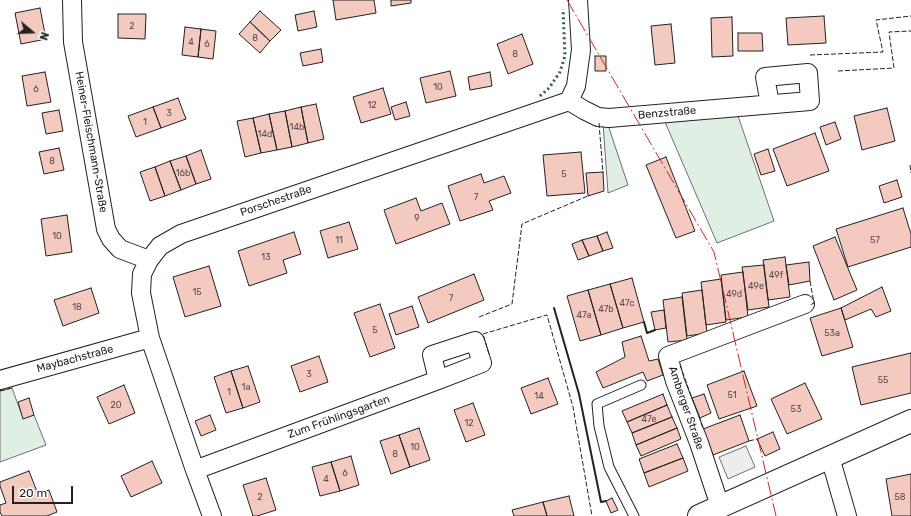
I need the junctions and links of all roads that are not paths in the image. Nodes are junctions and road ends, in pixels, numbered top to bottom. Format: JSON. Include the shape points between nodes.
{"nodes":[{"id":1,"x":72,"y":0,"type":"edge"},
{"id":2,"x":578,"y":0,"type":"edge"},
{"id":3,"x":569,"y":100,"type":"junction"},
{"id":4,"x":770,"y":104,"type":"dead end"},
{"id":5,"x":149,"y":260,"type":"junction"},
{"id":6,"x":804,"y":304,"type":"dead end"},
{"id":7,"x":150,"y":338,"type":"junction"},
{"id":8,"x":0,"y":380,"type":"edge"},
{"id":9,"x":438,"y":380,"type":"junction"},
{"id":10,"x":641,"y":385,"type":"dead end"},
{"id":11,"x":911,"y":421,"type":"edge"},
{"id":12,"x":830,"y":457,"type":"junction"},
{"id":13,"x":195,"y":470,"type":"junction"},
{"id":14,"x":708,"y":513,"type":"edge"},
{"id":15,"x":212,"y":516,"type":"edge"},
{"id":16,"x":634,"y":516,"type":"edge"},
{"id":17,"x":847,"y":516,"type":"edge"}],
"edges":[{"from":1,"to":5,"type":"street","name":"Heiner-Fleischmann-Straße","via":[[74,42],[106,229],[111,240],[120,249]]},
{"from":2,"to":3,"type":"street","via":[[581,50],[576,86]]},
{"from":3,"to":4,"type":"street","name":"Benzstraße","via":[[598,117],[609,118]]},
{"from":3,"to":5,"type":"street","name":"Porschestraße","via":[[181,234],[160,246]]},
{"from":5,"to":7,"type":"street","name":"Porschestraße","via":[[142,274],[141,293]]},
{"from":6,"to":14,"type":"street","name":"Amberger Straße","via":[[668,356],[699,444]]},
{"from":7,"to":8,"type":"street","name":"Maybachstraße"},
{"from":7,"to":13,"type":"street","name":"Porschestraße"},
{"from":9,"to":9,"type":"street","name":"Zum Frühlingsgarten","via":[[482,363],[475,341],[432,355]]},
{"from":9,"to":13,"type":"street","name":"Zum Frühlingsgarten"},
{"from":10,"to":16,"type":"lane","via":[[597,404],[599,426],[609,467]]},
{"from":11,"to":12,"type":"street","name":"Amberger Straße"},
{"from":12,"to":14,"type":"street","name":"Amberger Straße"},
{"from":12,"to":17,"type":"street"},
{"from":13,"to":15,"type":"street","name":"Porschestraße"}]}
